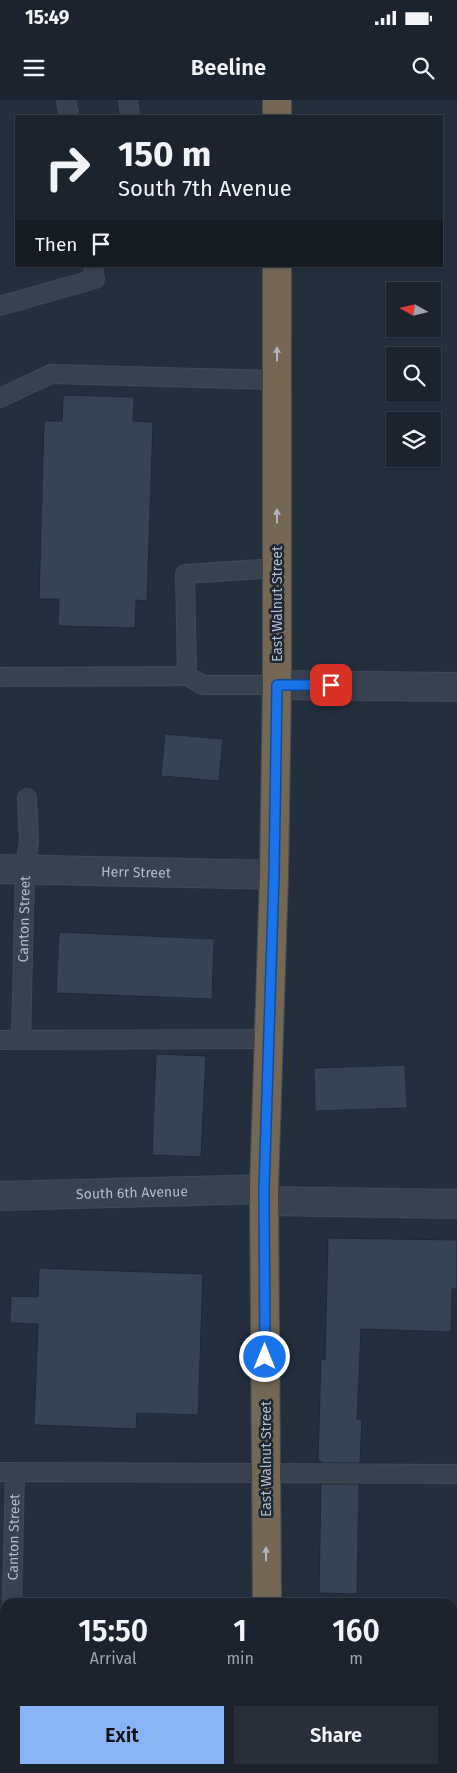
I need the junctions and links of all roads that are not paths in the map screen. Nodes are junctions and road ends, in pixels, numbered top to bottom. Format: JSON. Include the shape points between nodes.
{"nodes":[{"id":1,"x":66,"y":100,"type":"edge"},
{"id":2,"x":128,"y":100,"type":"edge"},
{"id":3,"x":277,"y":100,"type":"edge"},
{"id":4,"x":69,"y":115,"type":"edge"},
{"id":5,"x":130,"y":115,"type":"edge"},
{"id":6,"x":277,"y":115,"type":"edge"},
{"id":7,"x":277,"y":267,"type":"edge"},
{"id":8,"x":97,"y":270,"type":"edge"},
{"id":9,"x":0,"y":306,"type":"edge"},
{"id":10,"x":277,"y":380,"type":"junction"},
{"id":11,"x":0,"y":398,"type":"edge"},
{"id":12,"x":277,"y":568,"type":"junction"},
{"id":13,"x":187,"y":676,"type":"junction"},
{"id":14,"x":0,"y":677,"type":"edge"},
{"id":15,"x":277,"y":685,"type":"junction"},
{"id":16,"x":457,"y":687,"type":"edge"},
{"id":17,"x":27,"y":798,"type":"dead end"},
{"id":18,"x":12,"y":869,"type":"edge"},
{"id":19,"x":274,"y":875,"type":"junction"},
{"id":20,"x":269,"y":1039,"type":"junction"},
{"id":21,"x":0,"y":1040,"type":"edge"},
{"id":22,"x":21,"y":1040,"type":"junction"},
{"id":23,"x":264,"y":1195,"type":"junction"},
{"id":24,"x":0,"y":1196,"type":"edge"},
{"id":25,"x":457,"y":1204,"type":"edge"},
{"id":26,"x":7,"y":1472,"type":"edge"},
{"id":27,"x":266,"y":1474,"type":"junction"},
{"id":28,"x":457,"y":1474,"type":"edge"},
{"id":29,"x":12,"y":1598,"type":"edge"},
{"id":30,"x":267,"y":1598,"type":"edge"}],
"edges":[{"from":1,"to":4,"type":"lane"},
{"from":2,"to":5,"type":"lane"},
{"from":3,"to":6,"type":"highway"},
{"from":10,"to":7,"type":"highway","name":"East Walnut Street","one_way":true},
{"from":8,"to":9,"type":"lane"},
{"from":10,"to":11,"type":"lane","via":[[51,374]]},
{"from":12,"to":10,"type":"highway","name":"East Walnut Street","one_way":true},
{"from":12,"to":13,"type":"lane","via":[[184,574]]},
{"from":12,"to":15,"type":"highway","name":"East Walnut Street"},
{"from":13,"to":14,"type":"lane"},
{"from":13,"to":15,"type":"lane","via":[[203,685]]},
{"from":15,"to":16,"type":"street"},
{"from":15,"to":19,"type":"highway","name":"East Walnut Street"},
{"from":17,"to":18,"type":"lane","name":"Canton Street","via":[[29,842]]},
{"from":18,"to":19,"type":"street","name":"Herr Street"},
{"from":18,"to":22,"type":"lane","name":"Canton Street"},
{"from":19,"to":20,"type":"highway","name":"East Walnut Street"},
{"from":20,"to":22,"type":"lane"},
{"from":20,"to":23,"type":"highway","name":"East Walnut Street"},
{"from":21,"to":22,"type":"lane"},
{"from":23,"to":24,"type":"street","name":"South 6th Avenue"},
{"from":23,"to":25,"type":"street","name":"South 6th Avenue"},
{"from":23,"to":27,"type":"highway","name":"East Walnut Street"},
{"from":26,"to":27,"type":"lane"},
{"from":26,"to":29,"type":"lane","name":"Canton Street"},
{"from":27,"to":28,"type":"lane"},
{"from":30,"to":27,"type":"highway","name":"East Walnut Street","one_way":true}]}
